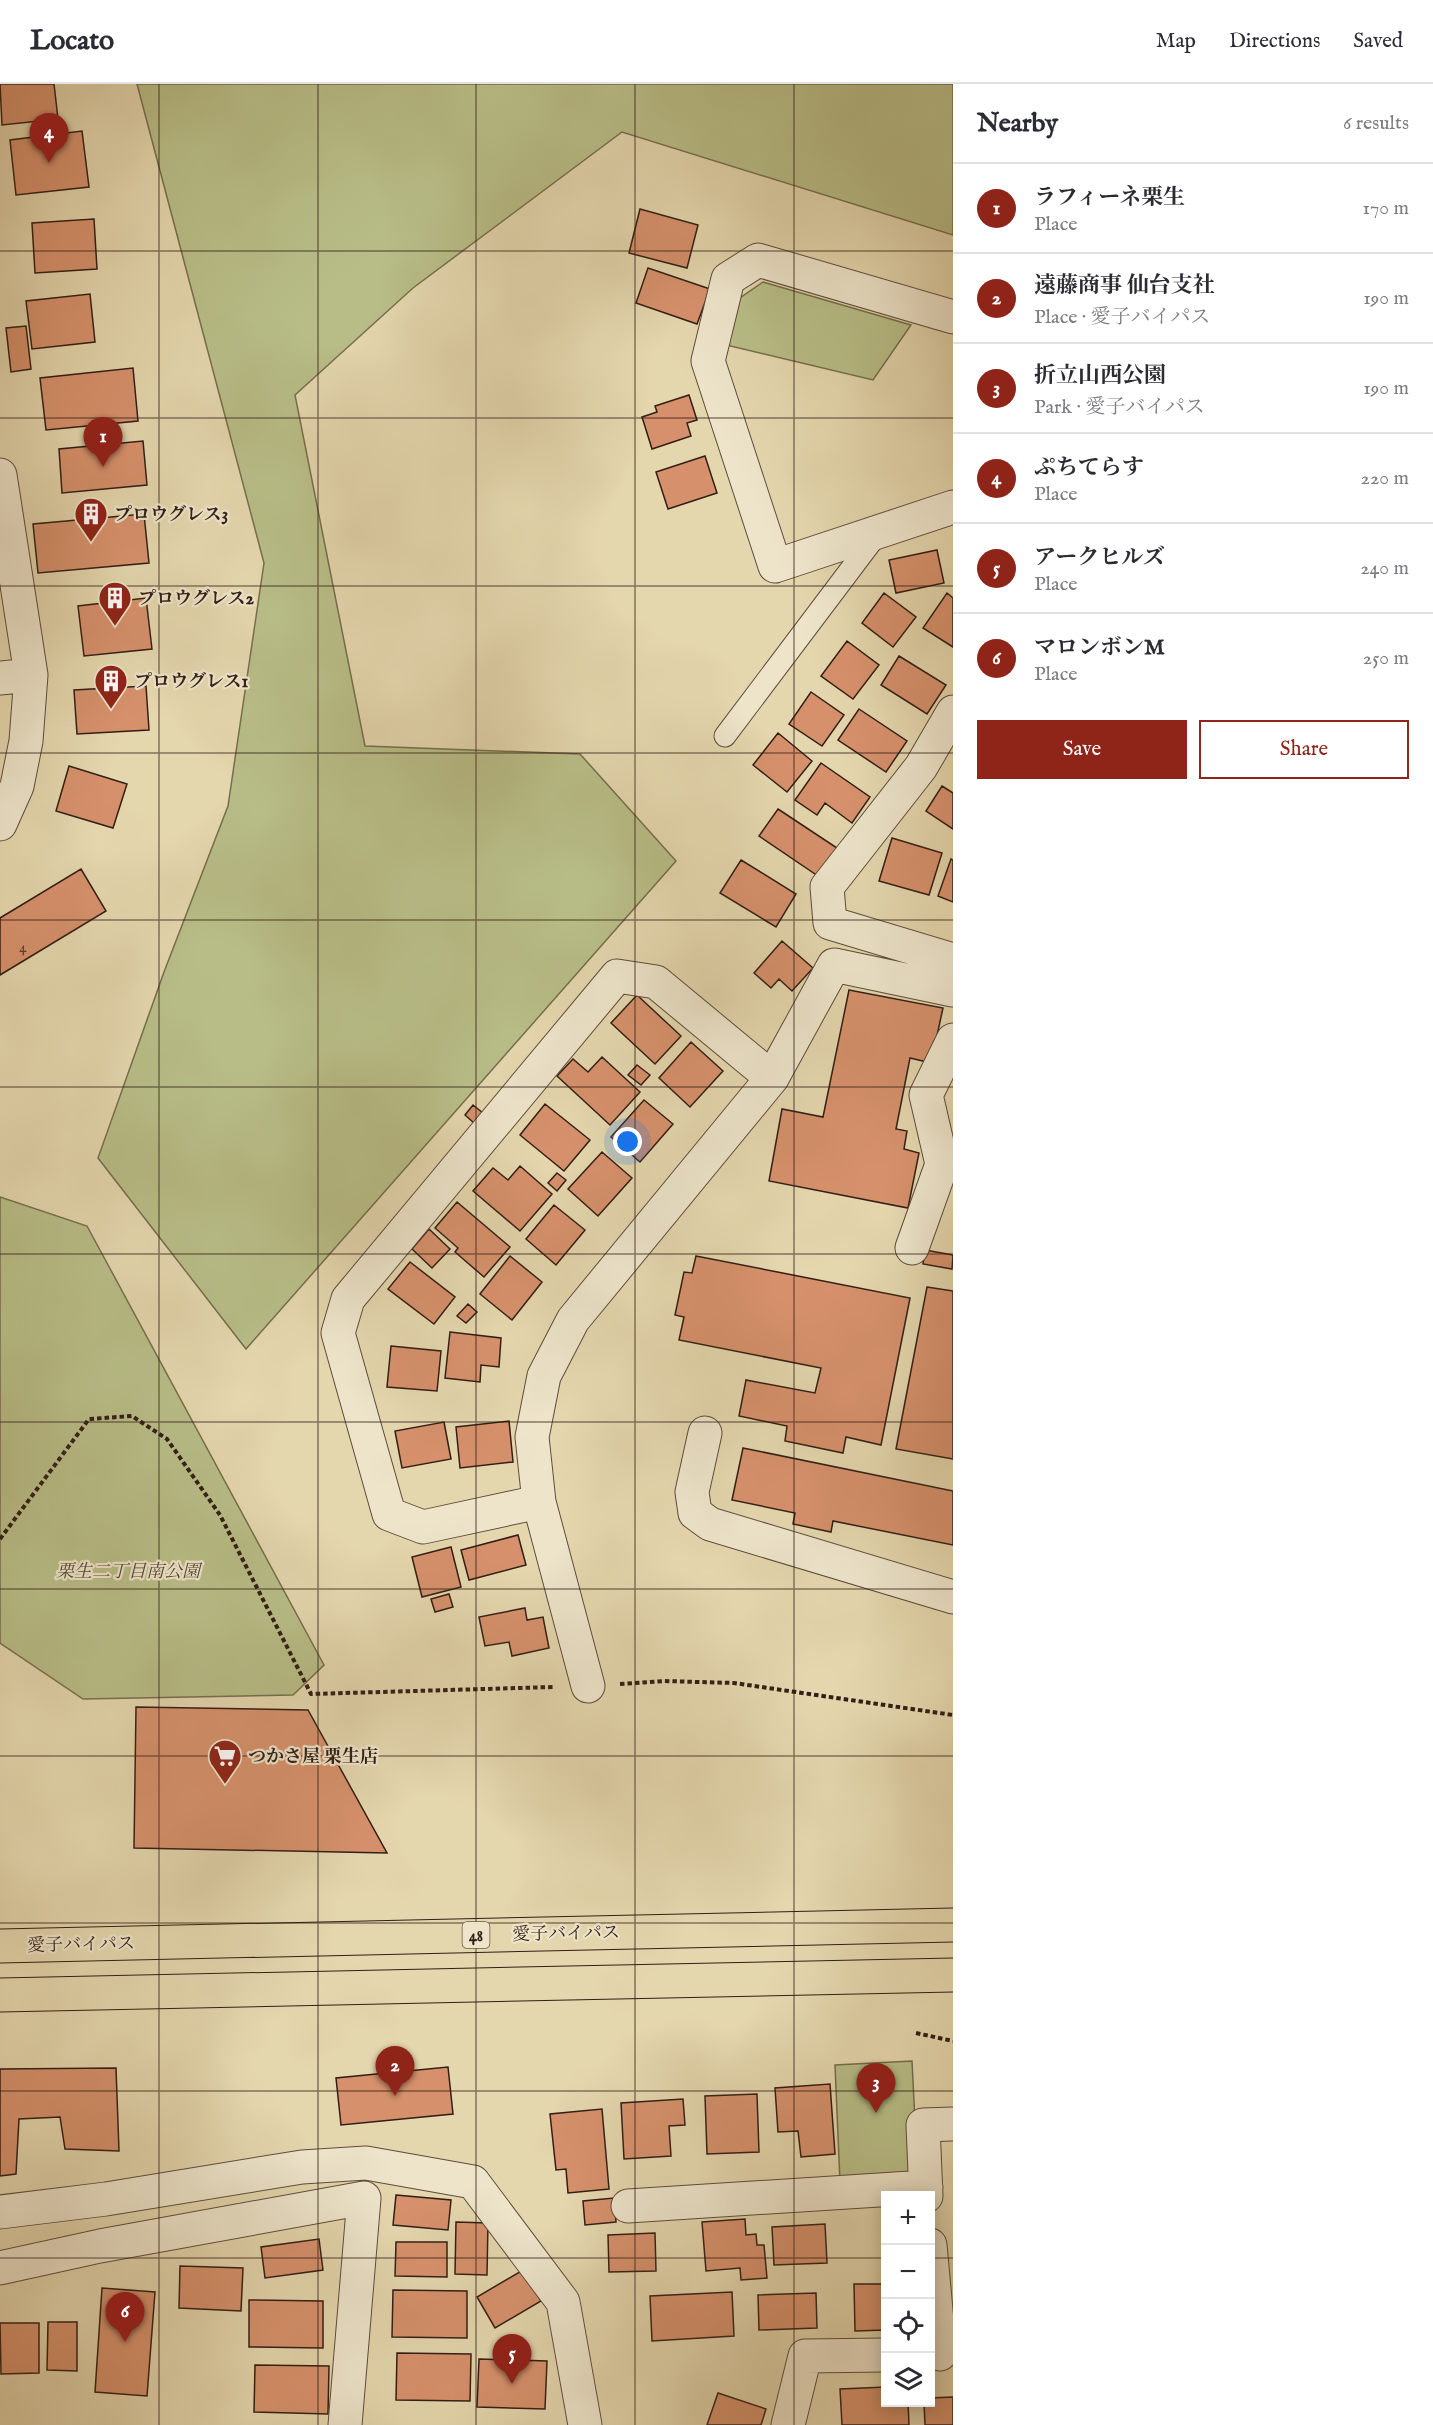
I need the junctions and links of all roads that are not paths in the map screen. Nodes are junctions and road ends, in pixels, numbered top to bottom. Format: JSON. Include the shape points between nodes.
{"nodes":[{"id":1,"x":953,"y":317,"type":"edge"},
{"id":2,"x":0,"y":475,"type":"edge"},
{"id":3,"x":953,"y":507,"type":"edge"},
{"id":4,"x":880,"y":531,"type":"junction"},
{"id":5,"x":15,"y":676,"type":"edge"},
{"id":6,"x":953,"y":712,"type":"edge"},
{"id":7,"x":725,"y":736,"type":"dead end"},
{"id":8,"x":0,"y":824,"type":"edge"},
{"id":9,"x":953,"y":960,"type":"edge"},
{"id":10,"x":953,"y":990,"type":"edge"},
{"id":11,"x":953,"y":1040,"type":"edge"},
{"id":12,"x":772,"y":1078,"type":"junction"},
{"id":13,"x":912,"y":1248,"type":"dead end"},
{"id":14,"x":705,"y":1433,"type":"dead end"},
{"id":15,"x":539,"y":1502,"type":"junction"},
{"id":16,"x":953,"y":1597,"type":"edge"},
{"id":17,"x":588,"y":1686,"type":"road end"},
{"id":18,"x":953,"y":1925,"type":"edge"},
{"id":19,"x":0,"y":1946,"type":"edge"},
{"id":20,"x":953,"y":1975,"type":"edge"},
{"id":21,"x":0,"y":1995,"type":"edge"},
{"id":22,"x":953,"y":2124,"type":"edge"},
{"id":23,"x":926,"y":2191,"type":"edge"},
{"id":24,"x":881,"y":2193,"type":"edge"},
{"id":25,"x":628,"y":2206,"type":"dead end"},
{"id":26,"x":0,"y":2212,"type":"edge"},
{"id":27,"x":0,"y":2268,"type":"edge"},
{"id":28,"x":935,"y":2295,"type":"edge"},
{"id":29,"x":941,"y":2354,"type":"edge"},
{"id":30,"x":881,"y":2355,"type":"edge"},
{"id":31,"x":345,"y":2425,"type":"edge"},
{"id":32,"x":585,"y":2425,"type":"edge"},
{"id":33,"x":788,"y":2425,"type":"edge"}],
"edges":[{"from":1,"to":4,"type":"street","via":[[758,260],[728,279],[708,361],[775,566]]},
{"from":2,"to":5,"type":"street"},
{"from":3,"to":4,"type":"street"},
{"from":4,"to":7,"type":"lane"},
{"from":5,"to":8,"type":"street","via":[[26,741],[17,786]]},
{"from":6,"to":9,"type":"street","via":[[921,767],[827,887],[830,923]]},
{"from":10,"to":12,"type":"street","via":[[834,965]]},
{"from":11,"to":13,"type":"street","via":[[926,1095],[942,1164]]},
{"from":12,"to":15,"type":"street","via":[[573,1320],[544,1376],[532,1437]]},
{"from":12,"to":15,"type":"street","via":[[656,982],[617,976],[348,1299],[338,1333],[389,1514],[423,1527]]},
{"from":14,"to":16,"type":"street","via":[[692,1492],[695,1513],[710,1524]]},
{"from":15,"to":17,"type":"street"},
{"from":18,"to":19,"type":"highway","name":"愛子バイパス","number":"48"},
{"from":20,"to":21,"type":"highway"},
{"from":22,"to":23,"type":"street","via":[[923,2125]]},
{"from":24,"to":25,"type":"street"},
{"from":26,"to":32,"type":"street","via":[[302,2167],[366,2163],[473,2182],[563,2302]]},
{"from":27,"to":31,"type":"street","via":[[364,2198]]},
{"from":28,"to":29,"type":"street"},
{"from":30,"to":33,"type":"street","via":[[805,2356]]}]}
